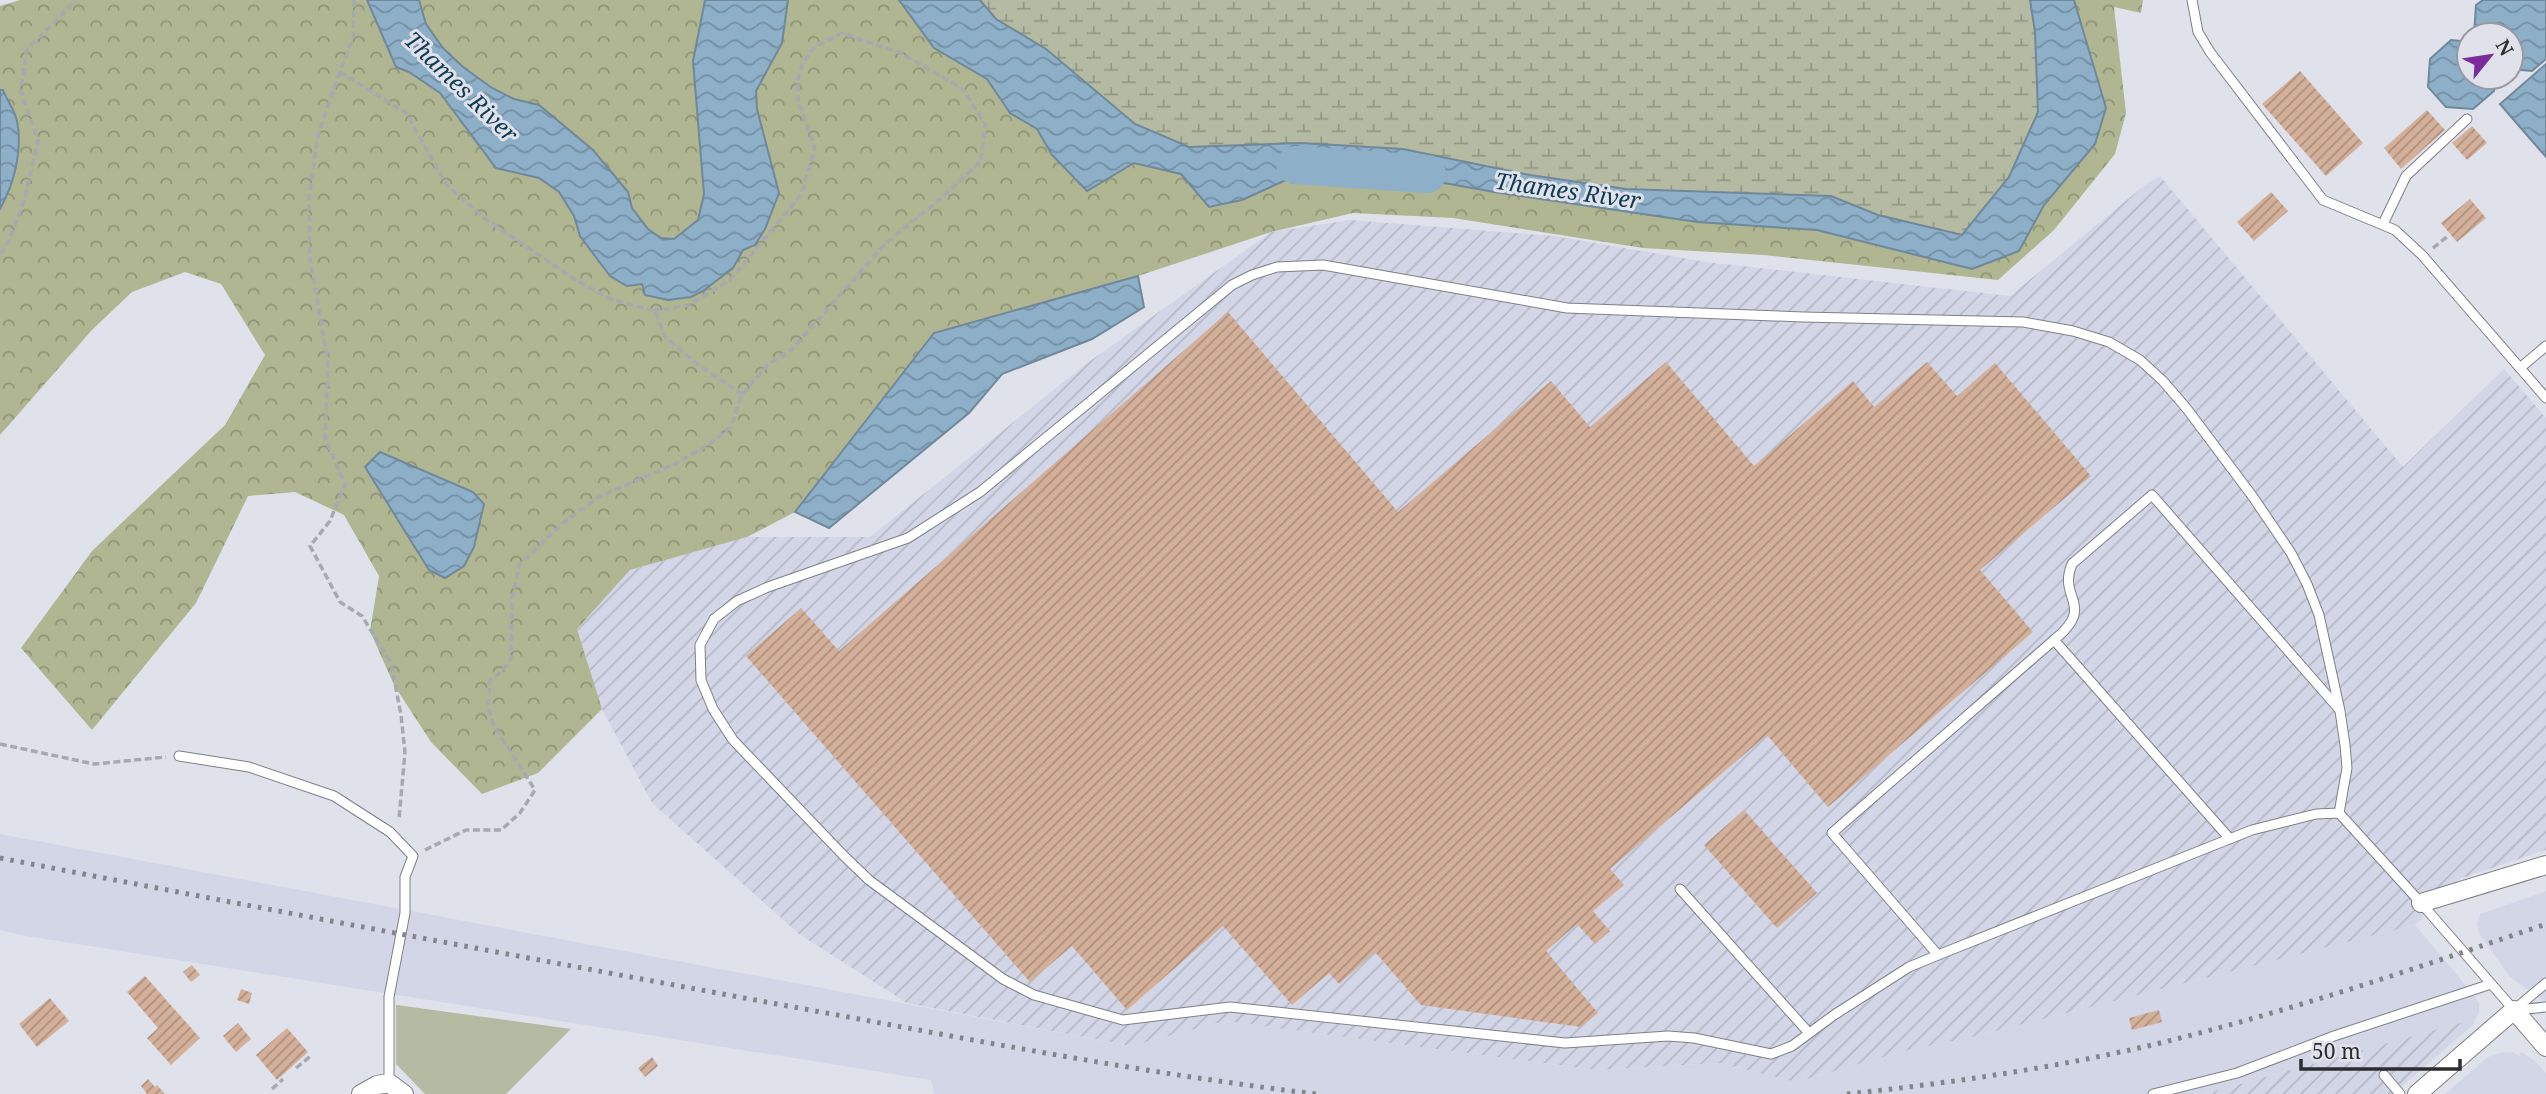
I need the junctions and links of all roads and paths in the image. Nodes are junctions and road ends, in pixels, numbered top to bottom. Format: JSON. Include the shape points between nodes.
{"nodes":[{"id":1,"x":76,"y":0,"type":"edge"},
{"id":2,"x":354,"y":0,"type":"edge"},
{"id":3,"x":2192,"y":0,"type":"edge"},
{"id":4,"x":340,"y":72,"type":"junction"},
{"id":5,"x":2467,"y":119,"type":"dead end"},
{"id":6,"x":2383,"y":225,"type":"junction"},
{"id":7,"x":0,"y":254,"type":"edge"},
{"id":8,"x":655,"y":312,"type":"junction"},
{"id":9,"x":2546,"y":346,"type":"edge"},
{"id":10,"x":2520,"y":368,"type":"junction"},
{"id":11,"x":742,"y":394,"type":"junction"},
{"id":12,"x":2545,"y":394,"type":"edge"},
{"id":13,"x":2054,"y":640,"type":"junction"},
{"id":14,"x":2340,"y":711,"type":"junction"},
{"id":15,"x":0,"y":744,"type":"edge"},
{"id":16,"x":179,"y":756,"type":"joint"},
{"id":17,"x":2339,"y":813,"type":"junction"},
{"id":18,"x":390,"y":832,"type":"junction"},
{"id":19,"x":2230,"y":839,"type":"junction"},
{"id":20,"x":413,"y":856,"type":"junction"},
{"id":21,"x":2546,"y":865,"type":"edge"},
{"id":22,"x":1680,"y":889,"type":"dead end"},
{"id":23,"x":2421,"y":903,"type":"junction"},
{"id":24,"x":1938,"y":955,"type":"junction"},
{"id":25,"x":2546,"y":983,"type":"edge"},
{"id":26,"x":2491,"y":984,"type":"junction"},
{"id":27,"x":2546,"y":1007,"type":"edge"},
{"id":28,"x":2514,"y":1010,"type":"junction"},
{"id":29,"x":1809,"y":1033,"type":"junction"},
{"id":30,"x":2546,"y":1047,"type":"edge"},
{"id":31,"x":313,"y":1055,"type":"dead end"},
{"id":32,"x":296,"y":1068,"type":"dead end"},
{"id":33,"x":2384,"y":1075,"type":"dead end"},
{"id":34,"x":283,"y":1079,"type":"dead end"},
{"id":35,"x":389,"y":1083,"type":"junction"},
{"id":36,"x":272,"y":1089,"type":"dead end"},
{"id":37,"x":361,"y":1094,"type":"edge"},
{"id":38,"x":404,"y":1094,"type":"edge"},
{"id":39,"x":2153,"y":1094,"type":"edge"},
{"id":40,"x":2400,"y":1094,"type":"edge"},
{"id":41,"x":2417,"y":1094,"type":"edge"}],
"edges":[{"from":1,"to":7,"type":"path","via":[[26,51],[21,91],[38,141],[24,202]]},
{"from":2,"to":4,"type":"path","via":[[353,37]]},
{"from":3,"to":6,"type":"lane","via":[[2198,32],[2210,52],[2323,200]]},
{"from":4,"to":8,"type":"path","via":[[406,113],[446,184],[484,218],[576,280],[613,300]]},
{"from":4,"to":18,"type":"path","via":[[318,135],[309,198],[310,259],[328,362],[324,438],[345,484],[330,521],[310,547],[340,602],[362,616],[391,663],[405,752],[400,819]]},
{"from":5,"to":6,"type":"lane","via":[[2406,176]]},
{"from":6,"to":10,"type":"lane","via":[[2422,255]]},
{"from":8,"to":11,"type":"path","via":[[665,337]]},
{"from":8,"to":11,"type":"path","via":[[690,305],[730,280],[801,195],[815,149],[798,99],[798,80],[813,47],[842,33],[901,53],[963,89],[985,124],[981,161],[886,243],[792,349]]},
{"from":9,"to":10,"type":"lane"},
{"from":10,"to":12,"type":"lane"},
{"from":11,"to":20,"type":"path","via":[[731,427],[673,465],[600,496],[520,564],[512,598],[510,659],[489,680],[488,708],[494,726],[535,790],[501,830],[466,830]]},
{"from":13,"to":14,"type":"lane","via":[[2075,613],[2068,581],[2071,564],[2152,495]]},
{"from":13,"to":19,"type":"lane"},
{"from":13,"to":24,"type":"lane","via":[[1832,833]]},
{"from":14,"to":17,"type":"lane","via":[[2347,768]]},
{"from":14,"to":29,"type":"lane","via":[[2319,615],[2291,553],[2163,381],[2140,360],[2109,342],[2023,322],[1567,308],[1323,265],[1277,267],[1232,285],[980,492],[908,538],[737,601],[714,619],[700,645],[701,680],[733,740],[869,880],[1003,979],[1034,995],[1123,1020],[1230,1007],[1565,1043],[1694,1038],[1771,1054]]},
{"from":15,"to":16,"type":"path","via":[[94,764]]},
{"from":16,"to":18,"type":"lane","via":[[249,767],[334,796]]},
{"from":17,"to":19,"type":"lane","via":[[2294,819]]},
{"from":17,"to":23,"type":"lane"},
{"from":18,"to":20,"type":"lane"},
{"from":19,"to":24,"type":"lane"},
{"from":20,"to":35,"type":"lane","via":[[405,877],[405,913],[389,997]]},
{"from":21,"to":23,"type":"street"},
{"from":22,"to":29,"type":"lane"},
{"from":23,"to":26,"type":"lane"},
{"from":24,"to":29,"type":"lane","via":[[1909,967]]},
{"from":25,"to":28,"type":"lane"},
{"from":26,"to":28,"type":"lane"},
{"from":26,"to":39,"type":"lane","via":[[2237,1073]]},
{"from":27,"to":28,"type":"lane"},
{"from":28,"to":30,"type":"street"},
{"from":28,"to":41,"type":"street"},
{"from":31,"to":32,"type":"path"},
{"from":33,"to":40,"type":"lane"},
{"from":34,"to":36,"type":"path"},
{"from":35,"to":37,"type":"street"},
{"from":35,"to":38,"type":"street"}]}
